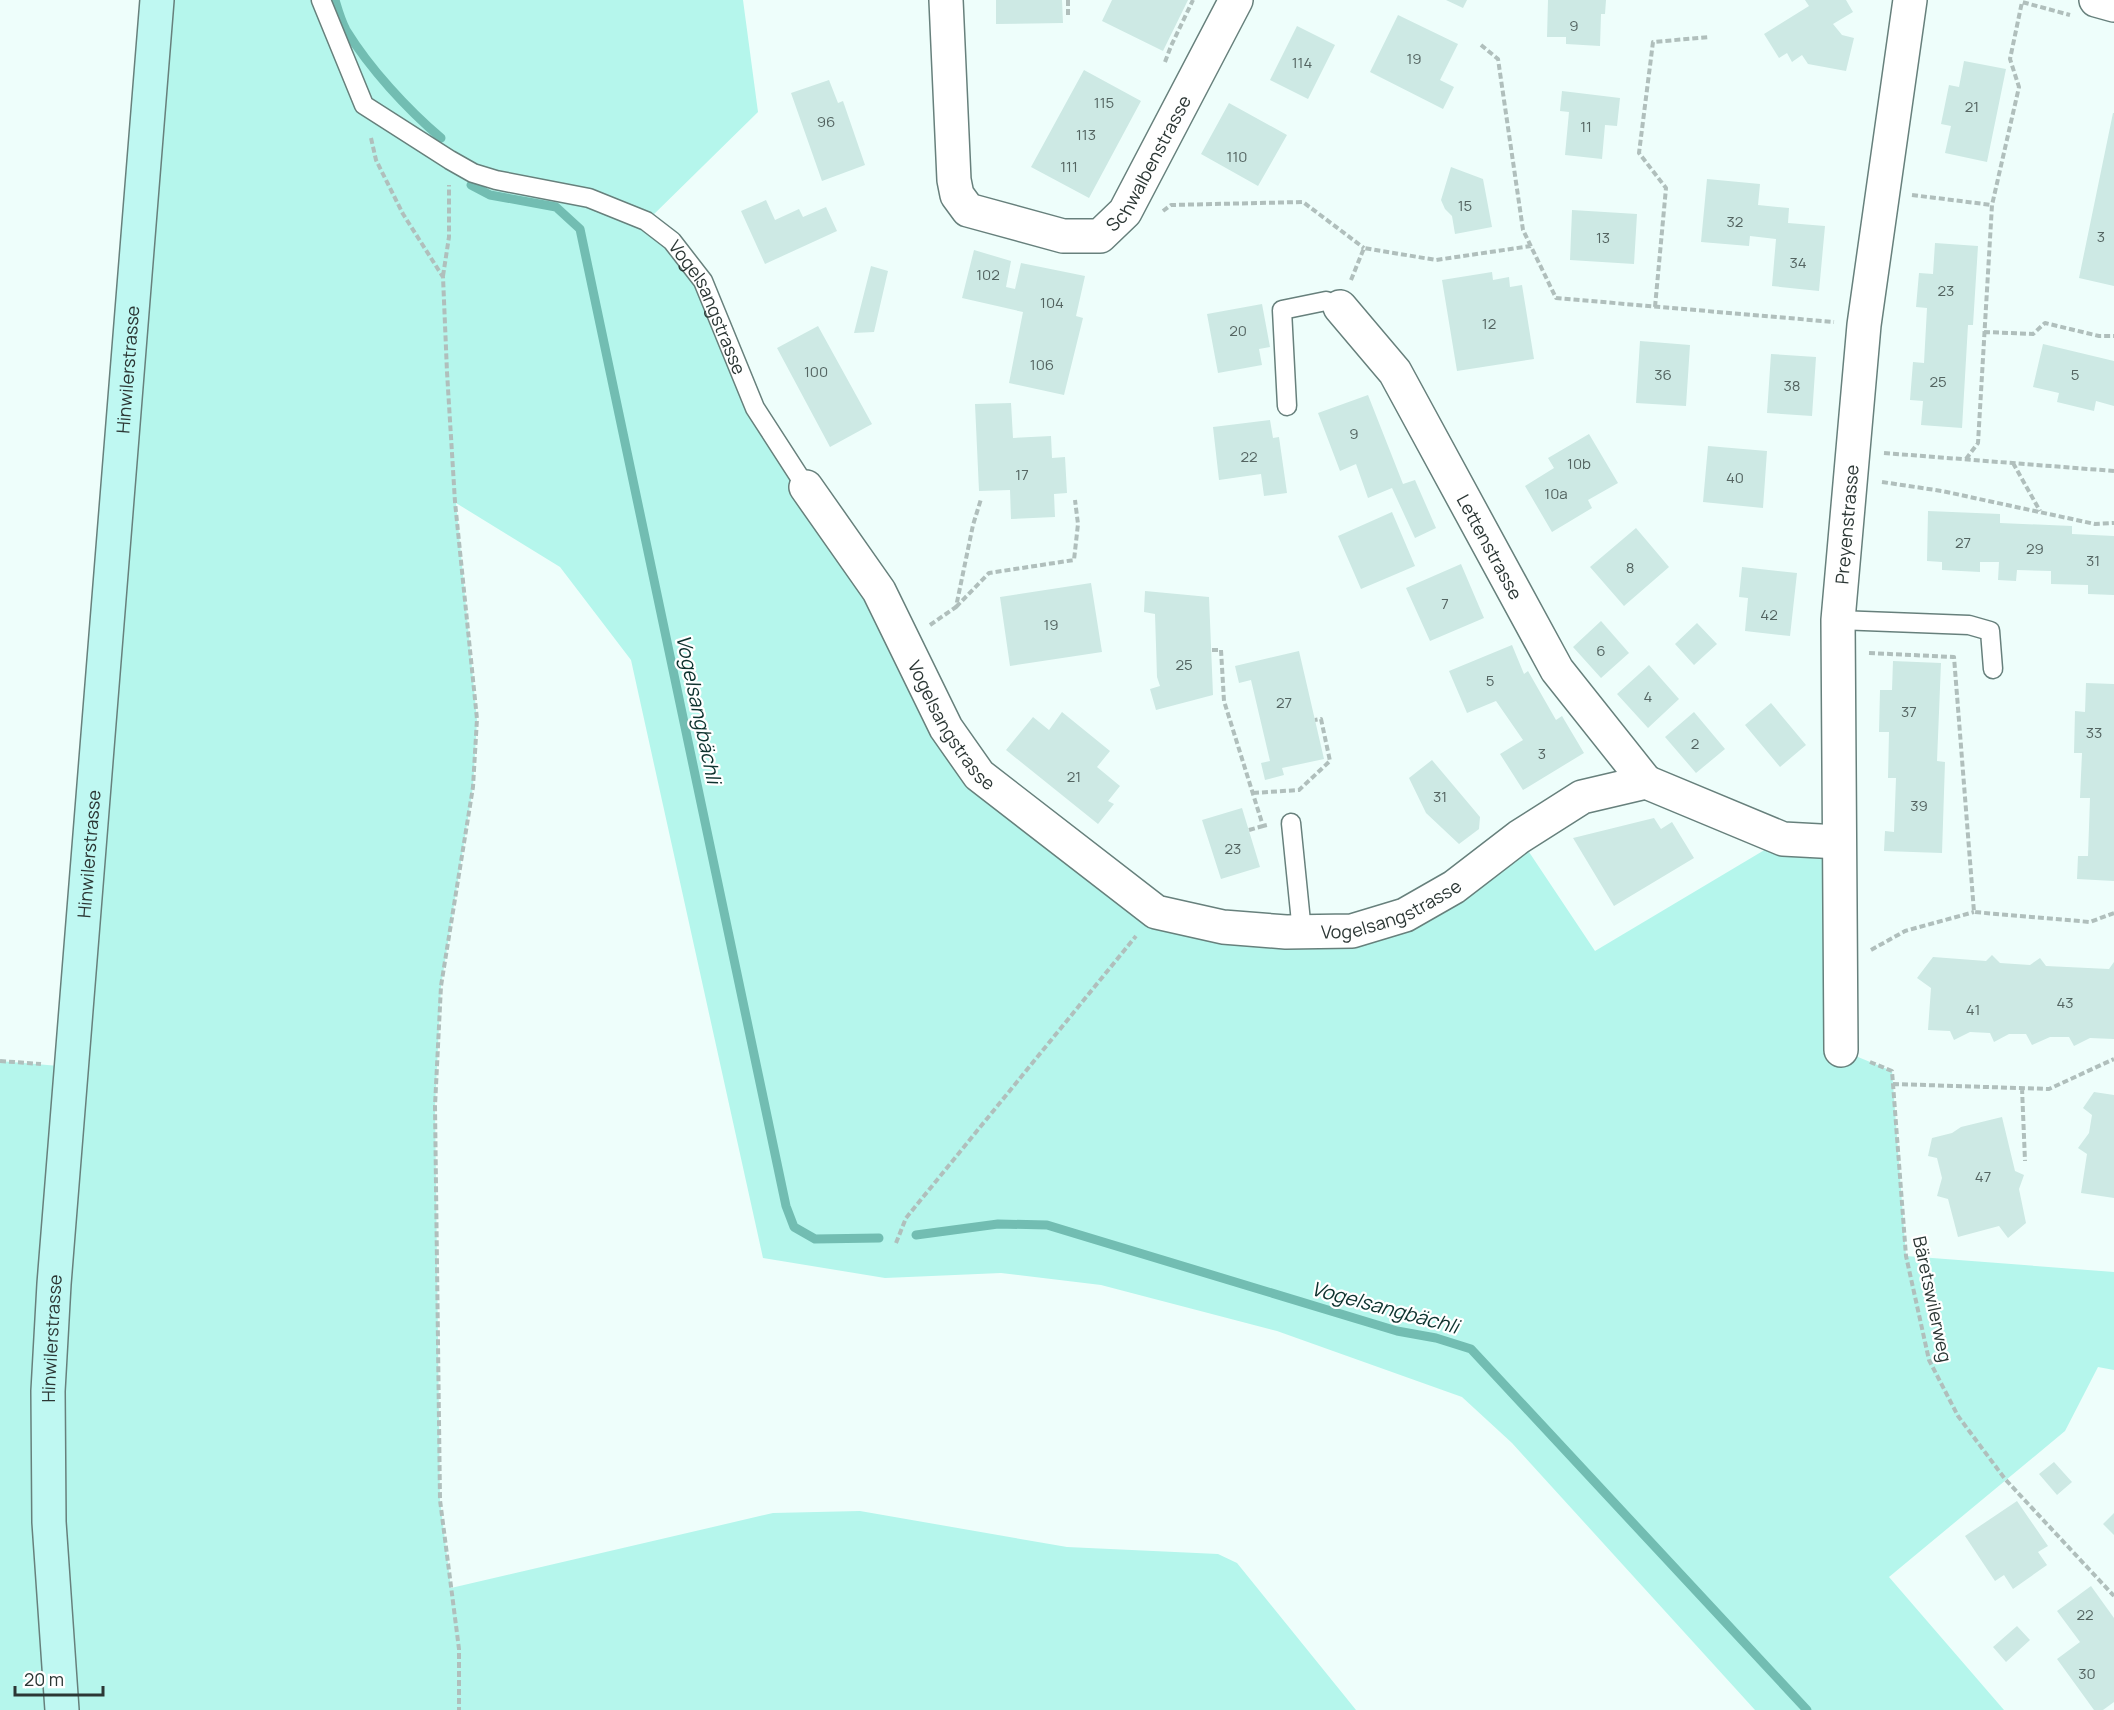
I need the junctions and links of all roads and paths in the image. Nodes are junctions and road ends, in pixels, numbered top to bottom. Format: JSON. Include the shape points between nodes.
{"nodes":[{"id":1,"x":157,"y":0,"type":"edge"},
{"id":2,"x":321,"y":0,"type":"edge"},
{"id":3,"x":946,"y":0,"type":"edge"},
{"id":4,"x":1068,"y":0,"type":"edge"},
{"id":5,"x":1193,"y":0,"type":"edge"},
{"id":6,"x":1236,"y":0,"type":"edge"},
{"id":7,"x":1910,"y":0,"type":"edge"},
{"id":8,"x":2114,"y":4,"type":"edge"},
{"id":9,"x":2087,"y":9,"type":"edge"},
{"id":10,"x":1068,"y":18,"type":"dead end"},
{"id":11,"x":1710,"y":37,"type":"dead end"},
{"id":12,"x":1481,"y":45,"type":"dead end"},
{"id":13,"x":1163,"y":69,"type":"dead end"},
{"id":14,"x":364,"y":105,"type":"junction"},
{"id":15,"x":450,"y":160,"type":"junction"},
{"id":16,"x":1883,"y":191,"type":"junction"},
{"id":17,"x":1992,"y":205,"type":"junction"},
{"id":18,"x":1161,"y":212,"type":"dead end"},
{"id":19,"x":1531,"y":246,"type":"junction"},
{"id":20,"x":1364,"y":248,"type":"junction"},
{"id":21,"x":443,"y":277,"type":"junction"},
{"id":22,"x":1340,"y":307,"type":"junction"},
{"id":23,"x":1655,"y":307,"type":"junction"},
{"id":24,"x":1864,"y":325,"type":"junction"},
{"id":25,"x":1984,"y":332,"type":"junction"},
{"id":26,"x":2114,"y":336,"type":"edge"},
{"id":27,"x":1287,"y":406,"type":"dead end"},
{"id":28,"x":1966,"y":459,"type":"junction"},
{"id":29,"x":2013,"y":463,"type":"junction"},
{"id":30,"x":1852,"y":464,"type":"junction"},
{"id":31,"x":2114,"y":471,"type":"edge"},
{"id":32,"x":806,"y":487,"type":"joint"},
{"id":33,"x":981,"y":499,"type":"dead end"},
{"id":34,"x":1075,"y":500,"type":"dead end"},
{"id":35,"x":2040,"y":512,"type":"junction"},
{"id":36,"x":2114,"y":523,"type":"edge"},
{"id":37,"x":956,"y":607,"type":"junction"},
{"id":38,"x":1838,"y":636,"type":"junction"},
{"id":39,"x":905,"y":642,"type":"junction"},
{"id":40,"x":1212,"y":650,"type":"dead end"},
{"id":41,"x":1993,"y":669,"type":"dead end"},
{"id":42,"x":1316,"y":720,"type":"dead end"},
{"id":43,"x":1646,"y":782,"type":"junction"},
{"id":44,"x":1253,"y":793,"type":"junction"},
{"id":45,"x":1291,"y":823,"type":"joint"},
{"id":46,"x":1263,"y":826,"type":"junction"},
{"id":47,"x":1249,"y":830,"type":"dead end"},
{"id":48,"x":1839,"y":842,"type":"junction"},
{"id":49,"x":1156,"y":912,"type":"junction"},
{"id":50,"x":1974,"y":912,"type":"junction"},
{"id":51,"x":2114,"y":913,"type":"edge"},
{"id":52,"x":1302,"y":932,"type":"junction"},
{"id":53,"x":1840,"y":967,"type":"junction"},
{"id":54,"x":1841,"y":1050,"type":"joint"},
{"id":55,"x":2114,"y":1059,"type":"edge"},
{"id":56,"x":0,"y":1061,"type":"edge"},
{"id":57,"x":72,"y":1067,"type":"junction"},
{"id":58,"x":1893,"y":1084,"type":"junction"},
{"id":59,"x":2022,"y":1088,"type":"junction"},
{"id":60,"x":2025,"y":1161,"type":"dead end"},
{"id":61,"x":896,"y":1243,"type":"dead end"},
{"id":62,"x":2114,"y":1596,"type":"edge"},
{"id":63,"x":62,"y":1710,"type":"edge"},
{"id":64,"x":459,"y":1710,"type":"edge"}],
"edges":[{"from":1,"to":57,"type":"main road","name":"Hinwilerstrasse"},
{"from":2,"to":14,"type":"lane"},
{"from":3,"to":6,"type":"street","name":"Schwalbenstrasse","via":[[957,195],[968,210],[1063,236],[1100,236],[1125,212]]},
{"from":4,"to":10,"type":"path"},
{"from":5,"to":13,"type":"path"},
{"from":7,"to":16,"type":"street","name":"Preyenstrasse"},
{"from":8,"to":9,"type":"street"},
{"from":9,"to":17,"type":"path","via":[[2022,2],[2010,59],[2019,87]]},
{"from":11,"to":23,"type":"path","via":[[1653,42],[1639,153],[1666,188]]},
{"from":12,"to":19,"type":"path","via":[[1498,59],[1523,230]]},
{"from":14,"to":15,"type":"lane","name":"Vogelsangstrasse"},
{"from":14,"to":21,"type":"path","via":[[376,160],[403,214]]},
{"from":15,"to":21,"type":"path","via":[[449,237]]},
{"from":15,"to":32,"type":"lane","name":"Vogelsangstrasse","via":[[496,180],[588,198],[646,221],[672,241],[703,281],[755,408]]},
{"from":16,"to":17,"type":"path"},
{"from":16,"to":24,"type":"street","name":"Preyenstrasse"},
{"from":17,"to":25,"type":"path"},
{"from":18,"to":20,"type":"path","via":[[1171,206],[1303,202]]},
{"from":19,"to":20,"type":"path","via":[[1436,260]]},
{"from":19,"to":23,"type":"path","via":[[1556,298]]},
{"from":20,"to":22,"type":"path"},
{"from":21,"to":64,"type":"path","via":[[454,490],[477,720],[473,787],[441,986],[435,1106],[440,1500],[459,1649]]},
{"from":22,"to":27,"type":"lane","via":[[1326,301],[1282,310]]},
{"from":22,"to":43,"type":"street","name":"Lettenstrasse","via":[[1395,372],[1557,670]]},
{"from":23,"to":24,"type":"path"},
{"from":24,"to":30,"type":"street","name":"Preyenstrasse"},
{"from":25,"to":26,"type":"path","via":[[2033,334],[2045,323]]},
{"from":25,"to":28,"type":"path","via":[[1978,443]]},
{"from":28,"to":29,"type":"path"},
{"from":28,"to":30,"type":"path"},
{"from":29,"to":31,"type":"path"},
{"from":29,"to":35,"type":"path"},
{"from":30,"to":35,"type":"path","via":[[1942,491]]},
{"from":30,"to":38,"type":"street","name":"Preyenstrasse"},
{"from":32,"to":39,"type":"street","name":"Vogelsangstrasse","via":[[879,591]]},
{"from":33,"to":37,"type":"path"},
{"from":34,"to":37,"type":"path","via":[[1078,524],[1074,560],[989,573]]},
{"from":35,"to":36,"type":"path","via":[[2095,524]]},
{"from":37,"to":39,"type":"path"},
{"from":38,"to":41,"type":"lane","via":[[1969,625],[1990,631]]},
{"from":38,"to":48,"type":"street","name":"Preyenstrasse"},
{"from":38,"to":50,"type":"path","via":[[1954,657]]},
{"from":39,"to":49,"type":"street","name":"Vogelsangstrasse","via":[[946,728],[979,775]]},
{"from":40,"to":44,"type":"path","via":[[1221,650],[1224,701]]},
{"from":42,"to":44,"type":"path","via":[[1321,719],[1330,761],[1299,790]]},
{"from":43,"to":48,"type":"street","via":[[1783,839]]},
{"from":43,"to":52,"type":"street","name":"Vogelsangstrasse","via":[[1582,796],[1519,837],[1454,887],[1405,915],[1352,931]]},
{"from":44,"to":46,"type":"path"},
{"from":45,"to":46,"type":"path"},
{"from":45,"to":52,"type":"lane"},
{"from":46,"to":47,"type":"path"},
{"from":48,"to":53,"type":"street","name":"Preyenstrasse"},
{"from":49,"to":52,"type":"street","name":"Vogelsangstrasse","via":[[1223,927]]},
{"from":49,"to":61,"type":"path","via":[[906,1218]]},
{"from":50,"to":51,"type":"path","via":[[2090,922]]},
{"from":50,"to":53,"type":"path","via":[[1905,931]]},
{"from":53,"to":54,"type":"street","name":"Preyenstrasse"},
{"from":54,"to":58,"type":"path","via":[[1892,1071]]},
{"from":55,"to":59,"type":"path","via":[[2049,1089]]},
{"from":56,"to":57,"type":"path"},
{"from":57,"to":63,"type":"main road","name":"Hinwilerstrasse","via":[[48,1391],[49,1522]]},
{"from":58,"to":59,"type":"path"},
{"from":58,"to":62,"type":"path","name":"Bäretswilerweg","via":[[1906,1256],[1929,1360],[1958,1416],[2005,1479]]},
{"from":59,"to":60,"type":"path"}]}
